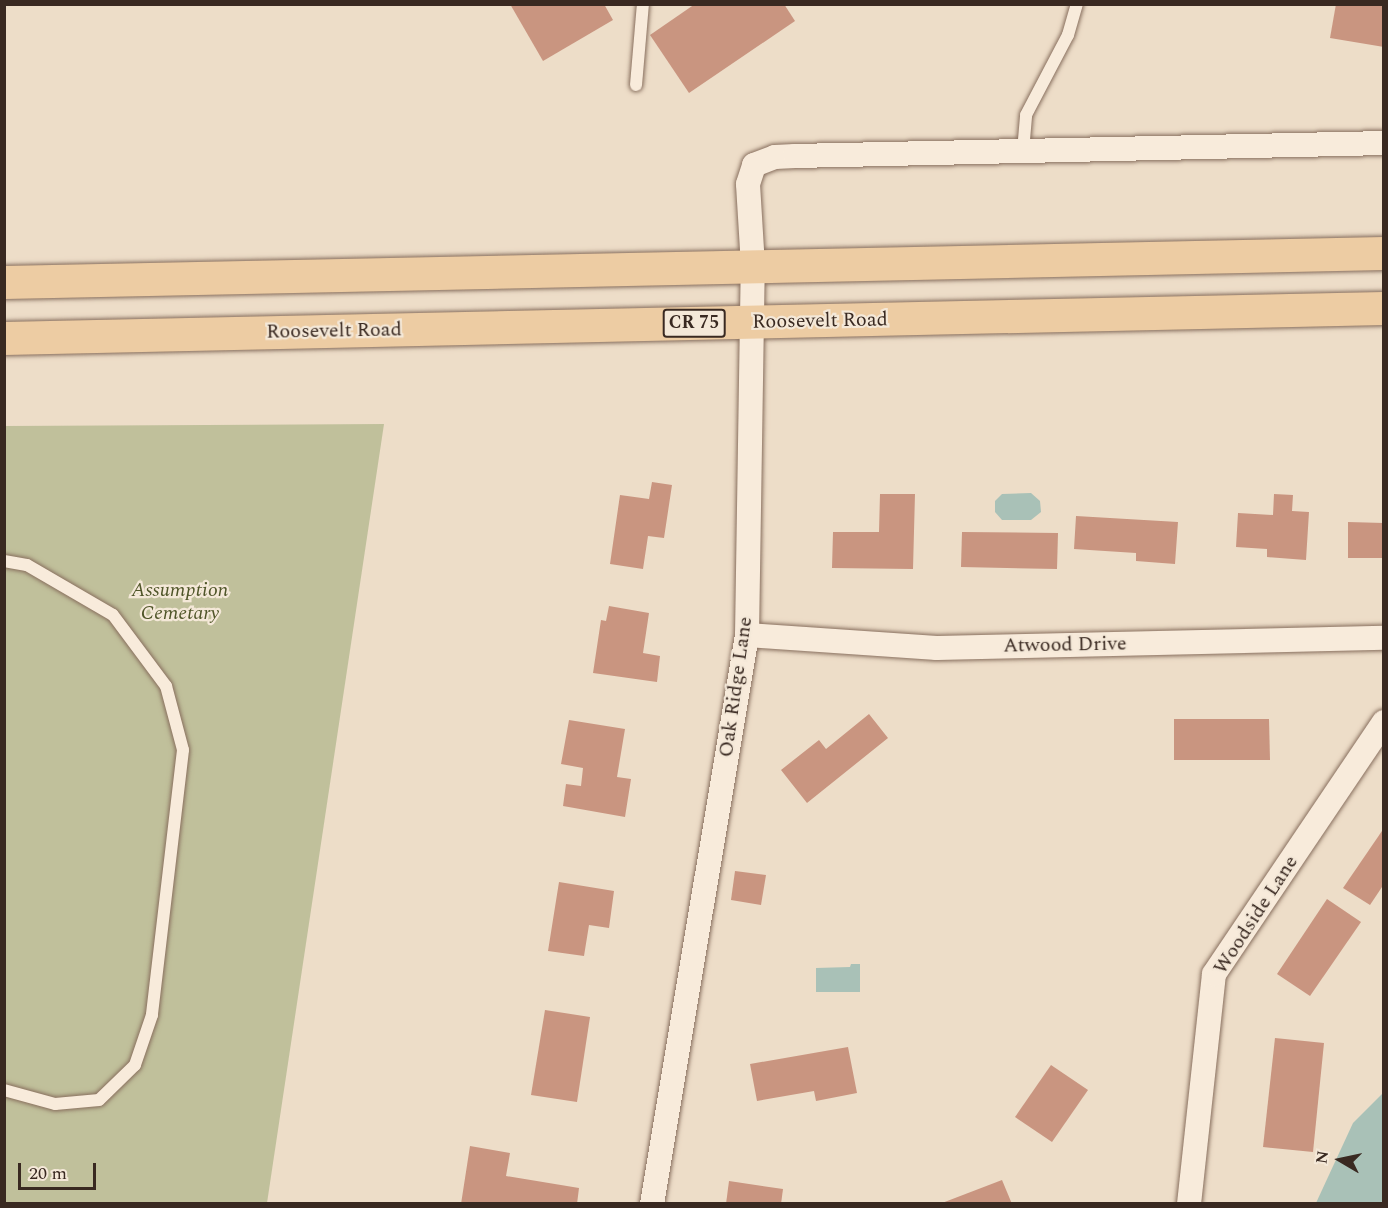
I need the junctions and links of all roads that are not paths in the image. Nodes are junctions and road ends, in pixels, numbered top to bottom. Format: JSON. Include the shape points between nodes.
{"nodes":[{"id":1,"x":643,"y":4,"type":"edge"},
{"id":2,"x":1077,"y":4,"type":"edge"},
{"id":3,"x":636,"y":85,"type":"dead end"},
{"id":4,"x":1383,"y":143,"type":"edge"},
{"id":5,"x":1023,"y":151,"type":"junction"},
{"id":6,"x":1383,"y":253,"type":"edge"},
{"id":7,"x":753,"y":266,"type":"junction"},
{"id":8,"x":4,"y":282,"type":"edge"},
{"id":9,"x":1383,"y":308,"type":"edge"},
{"id":10,"x":752,"y":322,"type":"junction"},
{"id":11,"x":4,"y":338,"type":"edge"},
{"id":12,"x":4,"y":561,"type":"edge"},
{"id":13,"x":747,"y":635,"type":"junction"},
{"id":14,"x":1383,"y":638,"type":"edge"},
{"id":15,"x":1383,"y":722,"type":"edge"},
{"id":16,"x":4,"y":1090,"type":"edge"},
{"id":17,"x":652,"y":1203,"type":"edge"},
{"id":18,"x":1189,"y":1203,"type":"edge"}],
"edges":[{"from":1,"to":3,"type":"lane"},
{"from":2,"to":5,"type":"lane","via":[[1068,35],[1026,115]]},
{"from":4,"to":5,"type":"street"},
{"from":5,"to":7,"type":"street","name":"Oak Ridge Lane","via":[[775,157],[754,165],[748,184]]},
{"from":6,"to":7,"type":"main road"},
{"from":7,"to":8,"type":"main road"},
{"from":7,"to":10,"type":"street","name":"Oak Ridge Lane"},
{"from":9,"to":10,"type":"main road","name":"Roosevelt Road","number":"CR 75"},
{"from":10,"to":11,"type":"main road","name":"Roosevelt Road","number":"CR 75"},
{"from":10,"to":13,"type":"street","name":"Oak Ridge Lane"},
{"from":12,"to":16,"type":"lane","via":[[27,565],[113,615],[165,686],[183,750],[152,1015],[135,1065],[99,1100],[55,1104]]},
{"from":13,"to":14,"type":"street","name":"Atwood Drive","via":[[937,648]]},
{"from":13,"to":17,"type":"street","name":"Oak Ridge Lane"},
{"from":15,"to":18,"type":"street","name":"Woodside Lane","via":[[1214,974]]}]}
